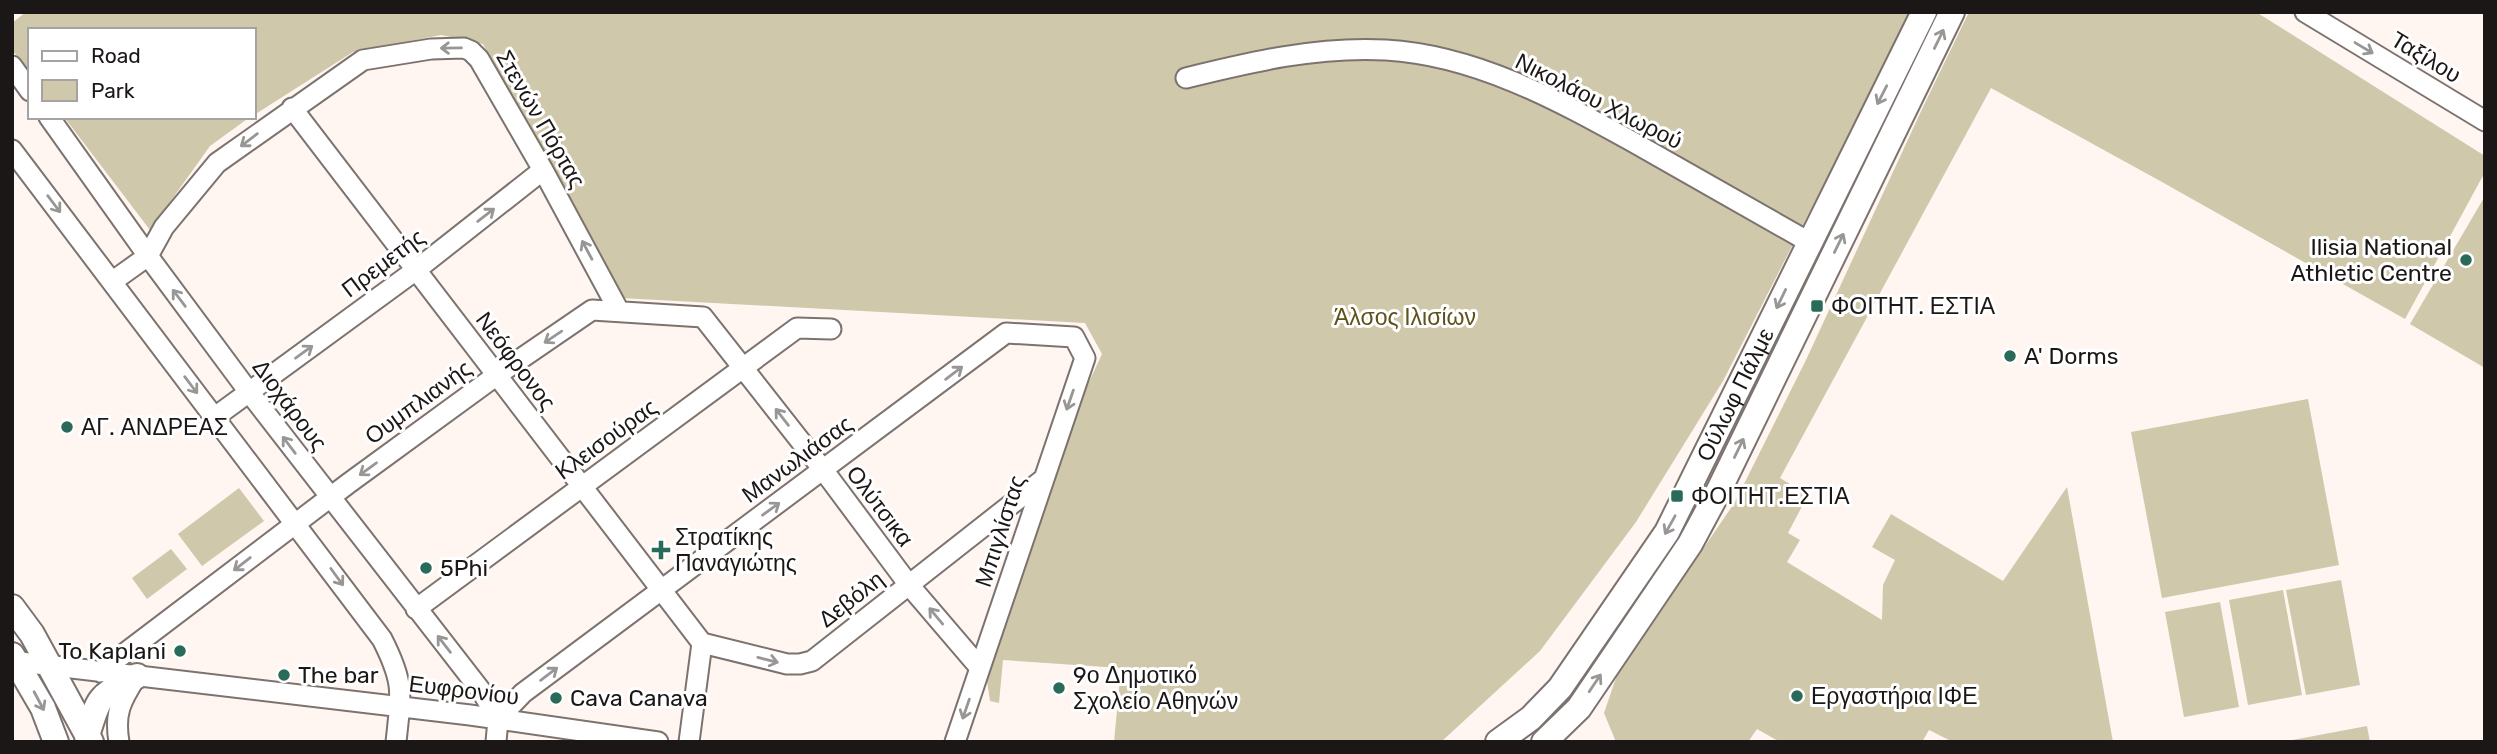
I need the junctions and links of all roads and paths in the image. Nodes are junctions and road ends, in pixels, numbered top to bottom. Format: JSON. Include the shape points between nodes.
{"nodes":[{"id":1,"x":1924,"y":12,"type":"edge"},
{"id":2,"x":1952,"y":12,"type":"edge"},
{"id":3,"x":2305,"y":12,"type":"edge"},
{"id":4,"x":12,"y":66,"type":"edge"},
{"id":5,"x":1186,"y":78,"type":"dead end"},
{"id":6,"x":28,"y":88,"type":"edge"},
{"id":7,"x":292,"y":108,"type":"junction"},
{"id":8,"x":2484,"y":117,"type":"edge"},
{"id":9,"x":50,"y":119,"type":"edge"},
{"id":10,"x":12,"y":149,"type":"edge"},
{"id":11,"x":543,"y":170,"type":"junction"},
{"id":12,"x":1809,"y":242,"type":"junction"},
{"id":13,"x":148,"y":256,"type":"junction"},
{"id":14,"x":416,"y":270,"type":"junction"},
{"id":15,"x":113,"y":281,"type":"junction"},
{"id":16,"x":619,"y":311,"type":"junction"},
{"id":17,"x":686,"y":314,"type":"joint"},
{"id":18,"x":831,"y":330,"type":"dead end"},
{"id":19,"x":1074,"y":337,"type":"joint"},
{"id":20,"x":744,"y":367,"type":"junction"},
{"id":21,"x":497,"y":375,"type":"junction"},
{"id":22,"x":249,"y":392,"type":"junction"},
{"id":23,"x":215,"y":417,"type":"junction"},
{"id":24,"x":824,"y":471,"type":"junction"},
{"id":25,"x":1041,"y":481,"type":"junction"},
{"id":26,"x":582,"y":486,"type":"junction"},
{"id":27,"x":330,"y":497,"type":"junction"},
{"id":28,"x":296,"y":522,"type":"junction"},
{"id":29,"x":909,"y":585,"type":"junction"},
{"id":30,"x":661,"y":589,"type":"junction"},
{"id":31,"x":12,"y":607,"type":"edge"},
{"id":32,"x":416,"y":609,"type":"junction"},
{"id":33,"x":702,"y":643,"type":"junction"},
{"id":34,"x":14,"y":659,"type":"edge"},
{"id":35,"x":49,"y":666,"type":"junction"},
{"id":36,"x":980,"y":668,"type":"junction"},
{"id":37,"x":100,"y":672,"type":"junction"},
{"id":38,"x":137,"y":676,"type":"junction"},
{"id":39,"x":400,"y":706,"type":"junction"},
{"id":40,"x":498,"y":719,"type":"junction"},
{"id":41,"x":89,"y":739,"type":"edge"},
{"id":42,"x":56,"y":742,"type":"edge"},
{"id":43,"x":118,"y":742,"type":"edge"},
{"id":44,"x":396,"y":742,"type":"edge"},
{"id":45,"x":496,"y":742,"type":"edge"},
{"id":46,"x":658,"y":742,"type":"edge"},
{"id":47,"x":689,"y":742,"type":"edge"},
{"id":48,"x":955,"y":742,"type":"edge"},
{"id":49,"x":1498,"y":742,"type":"edge"},
{"id":50,"x":1544,"y":742,"type":"edge"}],
"edges":[{"from":1,"to":12,"type":"main road","name":"Ούλωφ Πάλμε","one_way":true},
{"from":50,"to":2,"type":"main road","name":"Ούλωφ Πάλμε","one_way":true,"via":[[1579,708],[1718,492]]},
{"from":3,"to":8,"type":"street","name":"Ταξίλου","one_way":true},
{"from":4,"to":6,"type":"street"},
{"from":5,"to":12,"type":"street","name":"Νικολάου Χλωρού","via":[[1322,51],[1385,50],[1464,64],[1571,108]]},
{"from":11,"to":7,"type":"street","name":"Στενών Πόρτας","one_way":true,"via":[[479,59],[464,48],[363,60]]},
{"from":7,"to":13,"type":"street","name":"Στενών Πόρτας","one_way":true,"via":[[217,163],[164,228]]},
{"from":7,"to":14,"type":"street","name":"Νεόφρονος"},
{"from":9,"to":13,"type":"street","name":"Διοχάρους"},
{"from":10,"to":15,"type":"street","one_way":true},
{"from":14,"to":11,"type":"street","name":"Πρεμετής","one_way":true},
{"from":16,"to":11,"type":"street","name":"Στενών Πόρτας","one_way":true},
{"from":12,"to":49,"type":"main road","name":"Ούλωφ Πάλμε","one_way":true,"via":[[1667,532],[1560,688],[1531,718]]},
{"from":13,"to":15,"type":"street"},
{"from":22,"to":13,"type":"street","name":"Διοχάρους","one_way":true},
{"from":14,"to":21,"type":"street","name":"Νεόφρονος"},
{"from":22,"to":14,"type":"street","name":"Πρεμετής","one_way":true},
{"from":15,"to":23,"type":"street","one_way":true},
{"from":16,"to":17,"type":"street","name":"Ουμπλιανής"},
{"from":16,"to":21,"type":"street","name":"Ουμπλιανής","one_way":true,"via":[[592,310]]},
{"from":17,"to":20,"type":"street","name":"Ολύτσικα","via":[[703,317]]},
{"from":18,"to":20,"type":"street","name":"Κλεισούρας","via":[[797,328]]},
{"from":24,"to":19,"type":"street","name":"Μανωλιάσας","one_way":true,"via":[[1006,333]]},
{"from":19,"to":25,"type":"street","name":"Μπιγλίστας","one_way":true,"via":[[1085,358]]},
{"from":24,"to":20,"type":"street","name":"Ολύτσικα","one_way":true},
{"from":20,"to":26,"type":"street","name":"Κλεισούρας"},
{"from":21,"to":26,"type":"street","name":"Νεόφρονος"},
{"from":21,"to":27,"type":"street","name":"Ουμπλιανής","one_way":true},
{"from":22,"to":23,"type":"street","name":"Πρεμετής"},
{"from":27,"to":22,"type":"street","name":"Διοχάρους","one_way":true},
{"from":23,"to":28,"type":"street"},
{"from":24,"to":29,"type":"street","name":"Ολύτσικα"},
{"from":30,"to":24,"type":"street","name":"Μανωλιάσας","one_way":true},
{"from":25,"to":29,"type":"street","name":"Δεβόλη"},
{"from":25,"to":36,"type":"street","name":"Μπιγλίστας"},
{"from":26,"to":30,"type":"street","name":"Νεόφρονος"},
{"from":26,"to":32,"type":"street","name":"Κλεισούρας"},
{"from":27,"to":28,"type":"street","name":"Ουμπλιανής"},
{"from":27,"to":32,"type":"street","name":"Διοχάρους"},
{"from":28,"to":37,"type":"street","name":"Ουμπλιανής","one_way":true},
{"from":28,"to":39,"type":"street","one_way":true,"via":[[382,639],[398,674]]},
{"from":33,"to":29,"type":"street","name":"Δεβόλη","one_way":true,"via":[[800,664],[812,660]]},
{"from":36,"to":29,"type":"street","name":"Ολύτσικα","one_way":true},
{"from":30,"to":33,"type":"street","name":"Νεόφρονος"},
{"from":40,"to":30,"type":"street","name":"Μανωλιάσας","one_way":true,"via":[[523,693]]},
{"from":31,"to":35,"type":"main road"},
{"from":40,"to":32,"type":"street","name":"Διοχάρους","one_way":true},
{"from":33,"to":47,"type":"street"},
{"from":34,"to":35,"type":"street","name":"Ευφρονίου"},
{"from":34,"to":42,"type":"main road","one_way":true,"via":[[43,708]]},
{"from":35,"to":37,"type":"street","name":"Ευφρονίου"},
{"from":35,"to":41,"type":"main road"},
{"from":36,"to":48,"type":"street","name":"Μπιγλίστας","one_way":true},
{"from":37,"to":38,"type":"street","name":"Ευφρονίου"},
{"from":38,"to":39,"type":"street","name":"Ευφρονίου"},
{"from":38,"to":41,"type":"main road","via":[[102,695]]},
{"from":38,"to":43,"type":"street","via":[[120,704]]},
{"from":39,"to":40,"type":"street","name":"Ευφρονίου"},
{"from":39,"to":44,"type":"street"},
{"from":40,"to":45,"type":"street"},
{"from":40,"to":46,"type":"street","name":"Ευφρονίου"}]}
